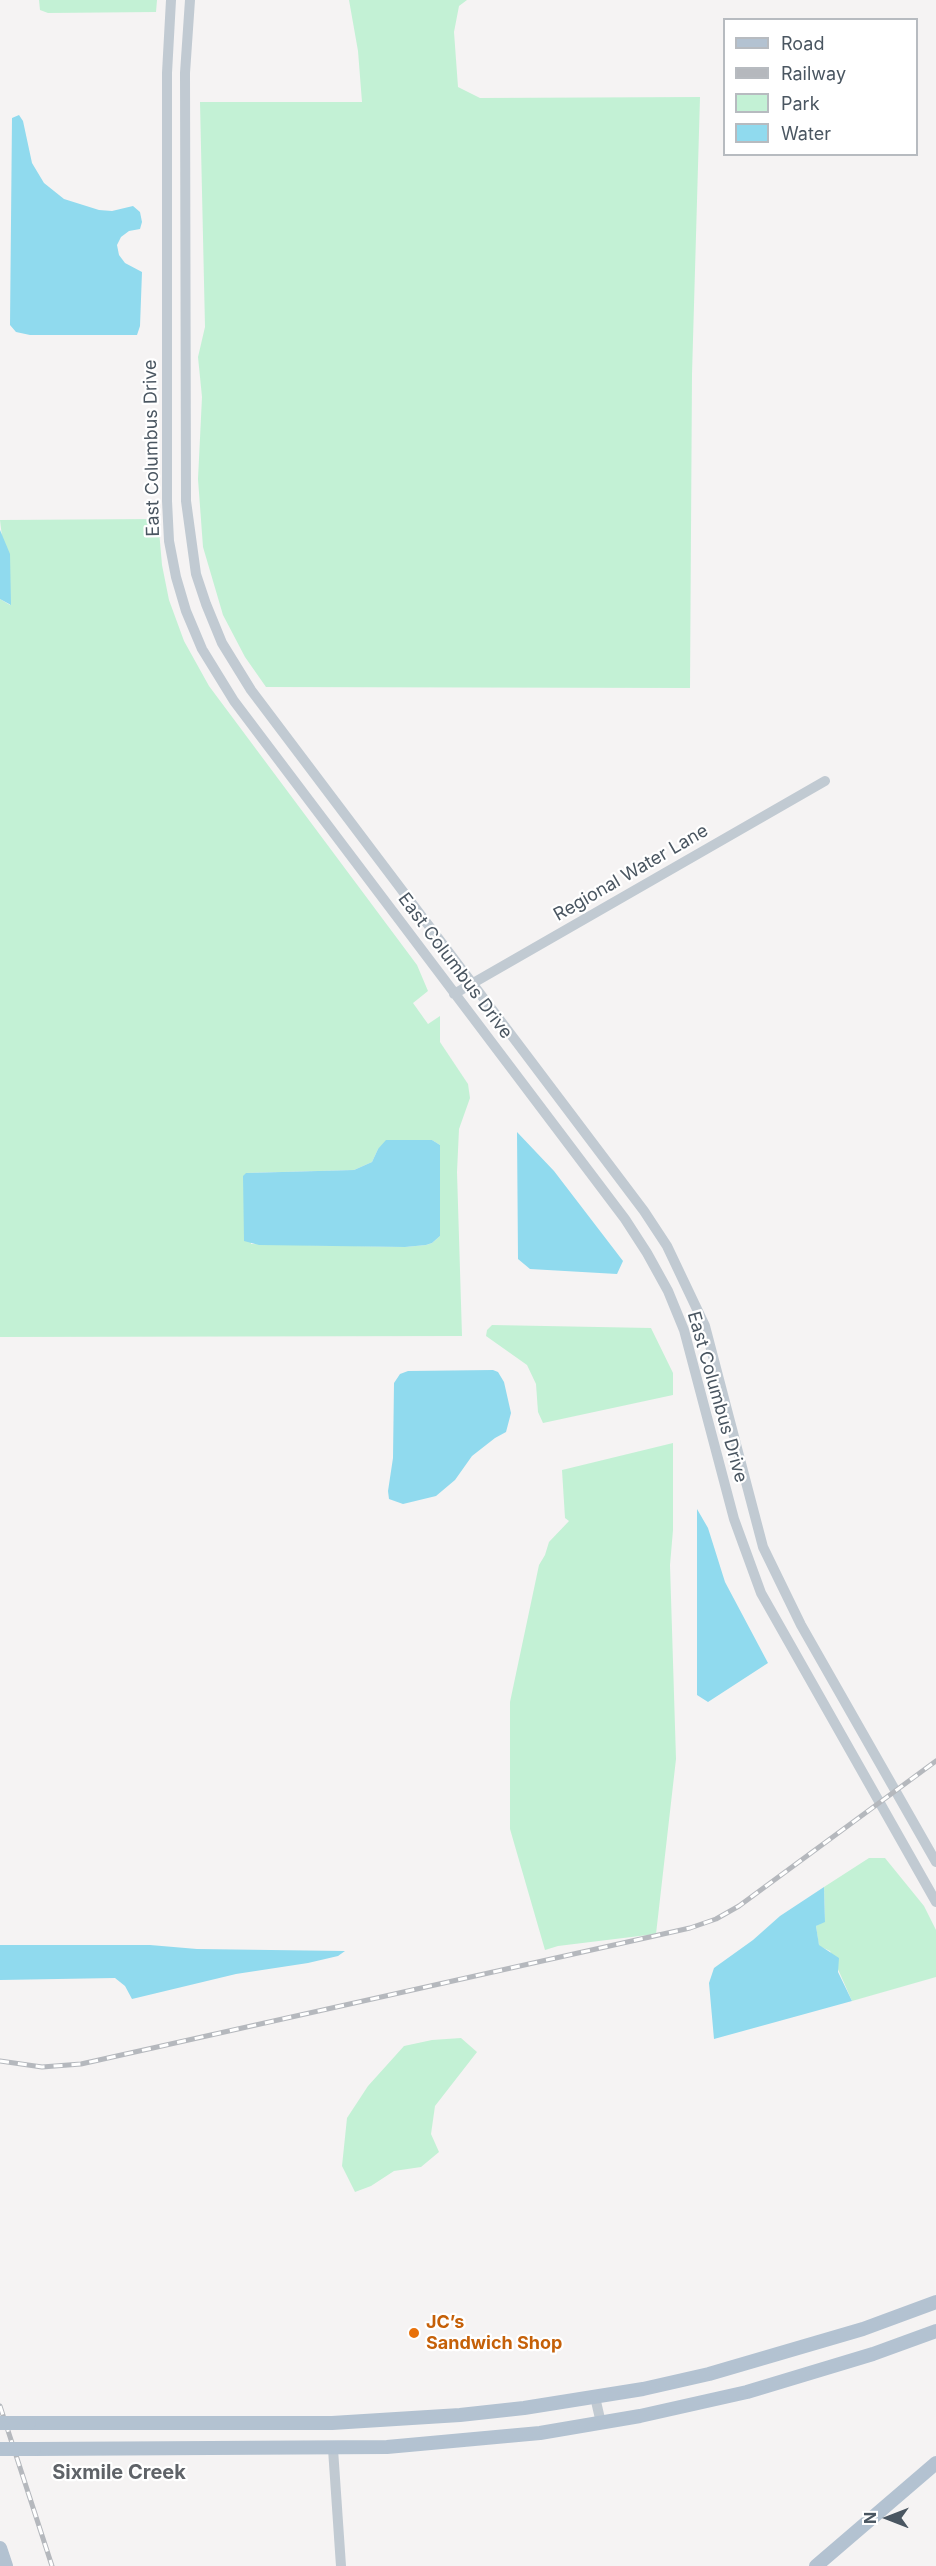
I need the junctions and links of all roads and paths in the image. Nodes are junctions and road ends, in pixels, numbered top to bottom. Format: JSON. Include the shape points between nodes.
{"nodes":[{"id":1,"x":171,"y":0,"type":"edge"},
{"id":2,"x":190,"y":0,"type":"edge"},
{"id":3,"x":166,"y":73,"type":"junction"},
{"id":4,"x":185,"y":73,"type":"junction"},
{"id":5,"x":825,"y":781,"type":"dead end"},
{"id":6,"x":472,"y":984,"type":"junction"},
{"id":7,"x":454,"y":994,"type":"junction"},
{"id":8,"x":725,"y":1402,"type":"junction"},
{"id":9,"x":706,"y":1408,"type":"junction"},
{"id":10,"x":936,"y":1862,"type":"edge"},
{"id":11,"x":936,"y":1902,"type":"edge"},
{"id":12,"x":936,"y":2302,"type":"edge"},
{"id":13,"x":863,"y":2329,"type":"junction"},
{"id":14,"x":936,"y":2331,"type":"edge"},
{"id":15,"x":873,"y":2354,"type":"junction"},
{"id":16,"x":595,"y":2397,"type":"junction"},
{"id":17,"x":0,"y":2422,"type":"edge"},
{"id":18,"x":601,"y":2423,"type":"junction"},
{"id":19,"x":0,"y":2449,"type":"edge"},
{"id":20,"x":333,"y":2449,"type":"junction"},
{"id":21,"x":936,"y":2463,"type":"edge"},
{"id":22,"x":0,"y":2547,"type":"edge"},
{"id":23,"x":6,"y":2566,"type":"edge"},
{"id":24,"x":342,"y":2566,"type":"edge"},
{"id":25,"x":816,"y":2566,"type":"edge"}],
"edges":[{"from":1,"to":3,"type":"street","name":"East Columbus Drive"},
{"from":2,"to":4,"type":"street","name":"East Columbus Drive"},
{"from":3,"to":4,"type":"street"},
{"from":3,"to":7,"type":"street","name":"East Columbus Drive","via":[[166,501],[170,541],[186,610],[202,649],[234,701]]},
{"from":4,"to":6,"type":"street","name":"East Columbus Drive","via":[[186,501],[196,573],[222,643],[251,690]]},
{"from":5,"to":6,"type":"street","name":"Regional Water Lane"},
{"from":6,"to":7,"type":"street","name":"Regional Water Lane"},
{"from":6,"to":8,"type":"street","name":"East Columbus Drive","via":[[667,1246],[705,1326]]},
{"from":7,"to":9,"type":"street","name":"East Columbus Drive","via":[[625,1218],[647,1253],[684,1330]]},
{"from":8,"to":9,"type":"street"},
{"from":8,"to":10,"type":"street","name":"East Columbus Drive","via":[[753,1515],[780,1585]]},
{"from":9,"to":11,"type":"street","name":"East Columbus Drive","via":[[734,1519],[761,1593]]},
{"from":12,"to":13,"type":"main road"},
{"from":13,"to":15,"type":"main road"},
{"from":13,"to":16,"type":"main road","via":[[709,2374]]},
{"from":14,"to":15,"type":"main road"},
{"from":15,"to":18,"type":"main road","via":[[747,2392]]},
{"from":16,"to":17,"type":"main road","bridge":true,"via":[[524,2408],[389,2420]]},
{"from":16,"to":18,"type":"street"},
{"from":18,"to":20,"type":"main road","via":[[468,2441]]},
{"from":19,"to":20,"type":"main road","bridge":true},
{"from":20,"to":24,"type":"street"},
{"from":21,"to":25,"type":"main road"},
{"from":22,"to":23,"type":"main road"}]}
